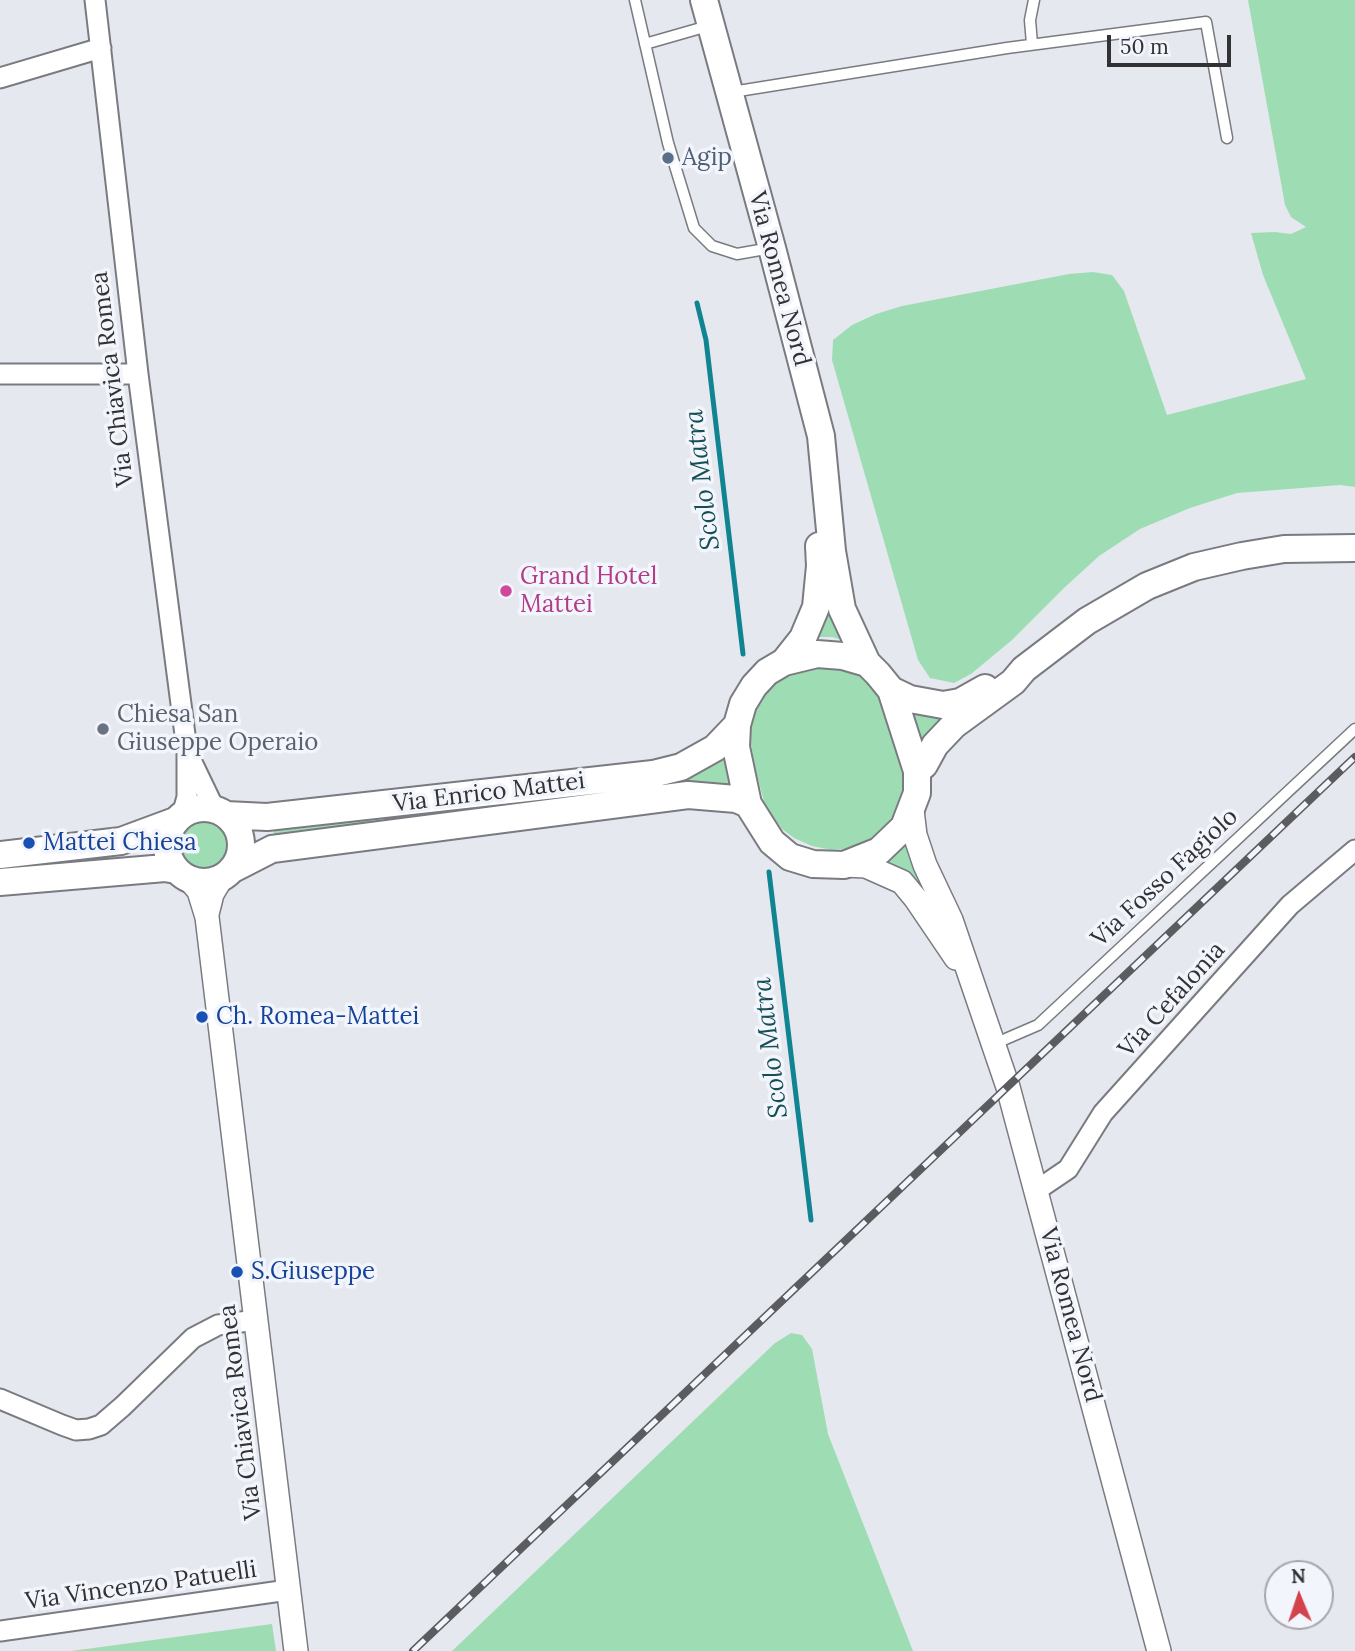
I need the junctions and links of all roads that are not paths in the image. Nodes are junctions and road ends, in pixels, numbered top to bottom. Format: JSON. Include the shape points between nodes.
{"nodes":[{"id":1,"x":95,"y":0,"type":"edge"},
{"id":2,"x":635,"y":0,"type":"edge"},
{"id":3,"x":1034,"y":0,"type":"edge"},
{"id":4,"x":707,"y":13,"type":"edge"},
{"id":5,"x":645,"y":44,"type":"junction"},
{"id":6,"x":1032,"y":44,"type":"junction"},
{"id":7,"x":101,"y":48,"type":"junction"},
{"id":8,"x":0,"y":78,"type":"edge"},
{"id":9,"x":728,"y":93,"type":"junction"},
{"id":10,"x":1227,"y":138,"type":"dead end"},
{"id":11,"x":772,"y":248,"type":"junction"},
{"id":12,"x":0,"y":374,"type":"edge"},
{"id":13,"x":138,"y":374,"type":"junction"},
{"id":14,"x":824,"y":478,"type":"junction"},
{"id":15,"x":1355,"y":548,"type":"edge"},
{"id":16,"x":784,"y":662,"type":"junction"},
{"id":17,"x":867,"y":663,"type":"junction"},
{"id":18,"x":1024,"y":669,"type":"junction"},
{"id":19,"x":891,"y":690,"type":"junction"},
{"id":20,"x":737,"y":725,"type":"junction"},
{"id":21,"x":1355,"y":729,"type":"edge"},
{"id":22,"x":187,"y":750,"type":"junction"},
{"id":23,"x":917,"y":771,"type":"junction"},
{"id":24,"x":748,"y":804,"type":"junction"},
{"id":25,"x":912,"y":810,"type":"junction"},
{"id":26,"x":220,"y":812,"type":"junction"},
{"id":27,"x":178,"y":818,"type":"junction"},
{"id":28,"x":1355,"y":850,"type":"edge"},
{"id":29,"x":0,"y":855,"type":"edge"},
{"id":30,"x":844,"y":865,"type":"junction"},
{"id":31,"x":182,"y":874,"type":"junction"},
{"id":32,"x":227,"y":874,"type":"junction"},
{"id":33,"x":0,"y":882,"type":"edge"},
{"id":34,"x":206,"y":917,"type":"junction"},
{"id":35,"x":972,"y":981,"type":"junction"},
{"id":36,"x":994,"y":1044,"type":"junction"},
{"id":37,"x":1037,"y":1190,"type":"junction"},
{"id":38,"x":256,"y":1320,"type":"junction"},
{"id":39,"x":0,"y":1399,"type":"edge"},
{"id":40,"x":288,"y":1590,"type":"junction"},
{"id":41,"x":0,"y":1631,"type":"edge"},
{"id":42,"x":296,"y":1651,"type":"edge"},
{"id":43,"x":1159,"y":1651,"type":"edge"}],
"edges":[{"from":1,"to":7,"type":"street","name":"Via Chiavica Romea"},
{"from":2,"to":5,"type":"lane"},
{"from":3,"to":6,"type":"lane"},
{"from":4,"to":5,"type":"lane"},
{"from":4,"to":9,"type":"main road","name":"Via Romea Nord"},
{"from":5,"to":11,"type":"lane","via":[[694,228],[712,246],[737,254]]},
{"from":6,"to":9,"type":"lane"},
{"from":6,"to":10,"type":"lane","via":[[1206,22]]},
{"from":7,"to":8,"type":"street"},
{"from":7,"to":13,"type":"street","name":"Via Chiavica Romea"},
{"from":9,"to":11,"type":"main road","name":"Via Romea Nord"},
{"from":11,"to":14,"type":"main road","name":"Via Romea Nord","via":[[821,436]]},
{"from":12,"to":13,"type":"street"},
{"from":13,"to":22,"type":"street","name":"Via Chiavica Romea"},
{"from":14,"to":16,"type":"main road","name":"Via Romea Nord","via":[[816,607],[803,638]]},
{"from":14,"to":17,"type":"main road","name":"Via Romea Nord","via":[[842,609]]},
{"from":15,"to":18,"type":"main road","via":[[1284,548],[1194,567],[1147,586],[1087,621]]},
{"from":16,"to":17,"type":"main road","via":[[817,654]]},
{"from":16,"to":20,"type":"main road","via":[[754,686]]},
{"from":17,"to":19,"type":"main road"},
{"from":18,"to":19,"type":"main road","via":[[960,702],[943,705]]},
{"from":18,"to":23,"type":"main road","via":[[954,725]]},
{"from":19,"to":23,"type":"main road"},
{"from":20,"to":24,"type":"main road","via":[[736,747]]},
{"from":20,"to":26,"type":"main road","name":"Via Enrico Mattei","via":[[715,748],[681,767],[653,774],[267,817]]},
{"from":21,"to":36,"type":"lane","name":"Via Fosso Fagiolo","via":[[1038,1026]]},
{"from":22,"to":26,"type":"street","name":"Via Chiavica Romea"},
{"from":22,"to":27,"type":"street","name":"Via Chiavica Romea","via":[[187,797]]},
{"from":23,"to":25,"type":"main road"},
{"from":24,"to":30,"type":"main road","via":[[772,842],[790,857],[813,864]]},
{"from":24,"to":32,"type":"main road","name":"Via Enrico Mattei","via":[[688,795],[271,849]]},
{"from":25,"to":30,"type":"main road","via":[[904,827],[879,851]]},
{"from":25,"to":35,"type":"street","name":"Via Romea Nord","via":[[925,865]]},
{"from":26,"to":27,"type":"main road","via":[[192,810]]},
{"from":26,"to":32,"type":"main road","via":[[233,822],[241,842],[237,862]]},
{"from":27,"to":29,"type":"main road","via":[[121,841]]},
{"from":27,"to":31,"type":"main road","via":[[167,851]]},
{"from":28,"to":37,"type":"street","name":"Via Cefalonia","via":[[1290,905],[1103,1113],[1068,1169]]},
{"from":30,"to":35,"type":"street","name":"Via Romea Nord","via":[[866,866],[902,882]]},
{"from":31,"to":32,"type":"main road","via":[[200,882]]},
{"from":31,"to":33,"type":"main road","via":[[165,868]]},
{"from":31,"to":34,"type":"street","name":"Via Chiavica Romea","via":[[200,891]]},
{"from":32,"to":34,"type":"street","name":"Via Chiavica Romea","via":[[212,894]]},
{"from":34,"to":38,"type":"street","name":"Via Chiavica Romea"},
{"from":35,"to":36,"type":"street","name":"Via Romea Nord"},
{"from":36,"to":37,"type":"street","name":"Via Romea Nord"},
{"from":37,"to":43,"type":"street","name":"Via Romea Nord"},
{"from":38,"to":39,"type":"street","via":[[218,1325],[193,1338],[101,1425],[76,1430]]},
{"from":38,"to":40,"type":"street","name":"Via Chiavica Romea"},
{"from":40,"to":41,"type":"street","name":"Via Vincenzo Patuelli"},
{"from":40,"to":42,"type":"street","name":"Via Chiavica Romea"}]}
